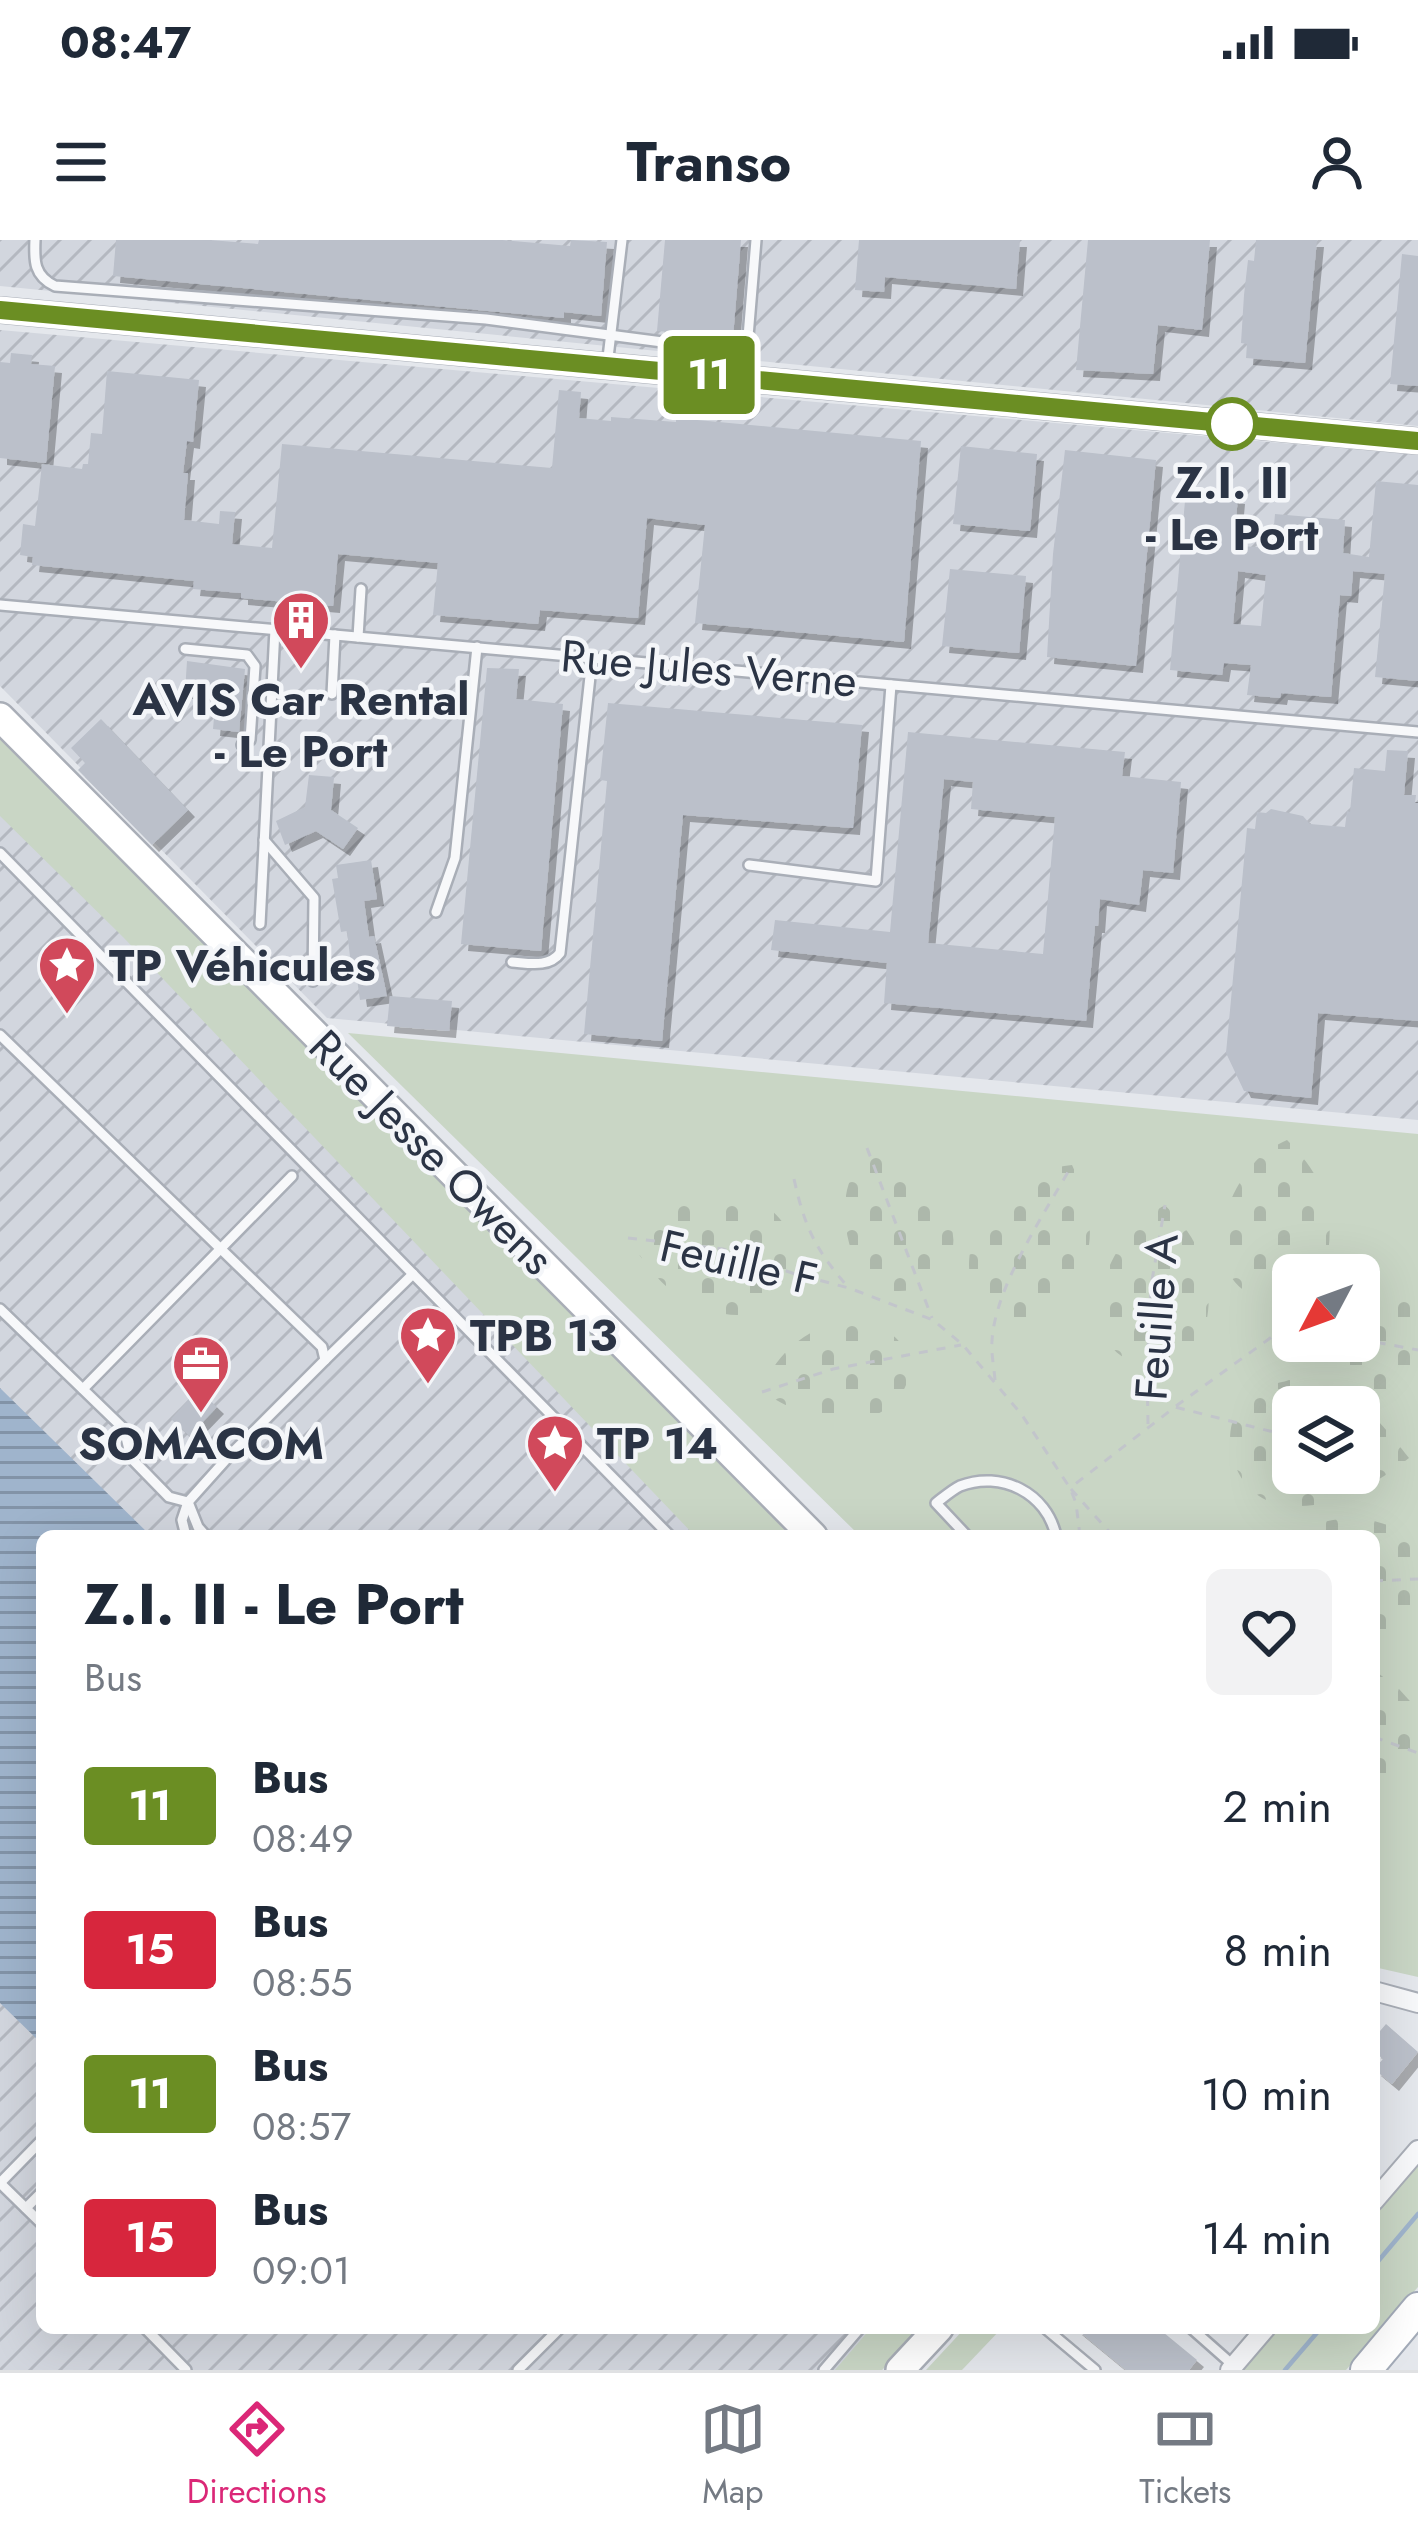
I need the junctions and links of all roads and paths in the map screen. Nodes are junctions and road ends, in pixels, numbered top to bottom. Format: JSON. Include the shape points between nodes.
{"nodes":[{"id":1,"x":35,"y":240,"type":"edge"},
{"id":2,"x":622,"y":240,"type":"edge"},
{"id":3,"x":756,"y":240,"type":"edge"},
{"id":4,"x":0,"y":310,"type":"edge"},
{"id":5,"x":611,"y":334,"type":"junction"},
{"id":6,"x":747,"y":353,"type":"junction"},
{"id":7,"x":608,"y":366,"type":"junction"},
{"id":8,"x":744,"y":379,"type":"junction"},
{"id":9,"x":1418,"y":441,"type":"edge"},
{"id":10,"x":361,"y":590,"type":"dead end"},
{"id":11,"x":0,"y":605,"type":"edge"},
{"id":12,"x":198,"y":622,"type":"junction"},
{"id":13,"x":275,"y":629,"type":"junction"},
{"id":14,"x":335,"y":635,"type":"junction"},
{"id":15,"x":358,"y":637,"type":"junction"},
{"id":16,"x":477,"y":647,"type":"junction"},
{"id":17,"x":185,"y":649,"type":"dead end"},
{"id":18,"x":197,"y":651,"type":"junction"},
{"id":19,"x":592,"y":658,"type":"junction"},
{"id":20,"x":891,"y":685,"type":"junction"},
{"id":21,"x":332,"y":694,"type":"dead end"},
{"id":22,"x":0,"y":717,"type":"edge"},
{"id":23,"x":1418,"y":733,"type":"edge"},
{"id":24,"x":242,"y":745,"type":"dead end"},
{"id":25,"x":264,"y":840,"type":"junction"},
{"id":26,"x":0,"y":853,"type":"edge"},
{"id":27,"x":749,"y":865,"type":"dead end"},
{"id":28,"x":436,"y":912,"type":"dead end"},
{"id":29,"x":260,"y":925,"type":"dead end"},
{"id":30,"x":512,"y":962,"type":"dead end"},
{"id":31,"x":313,"y":981,"type":"dead end"},
{"id":32,"x":0,"y":1035,"type":"edge"},
{"id":33,"x":867,"y":1148,"type":"dead end"},
{"id":34,"x":1072,"y":1165,"type":"dead end"},
{"id":35,"x":292,"y":1176,"type":"dead end"},
{"id":36,"x":794,"y":1179,"type":"dead end"},
{"id":37,"x":1165,"y":1205,"type":"dead end"},
{"id":38,"x":628,"y":1238,"type":"dead end"},
{"id":39,"x":220,"y":1249,"type":"junction"},
{"id":40,"x":413,"y":1274,"type":"junction"},
{"id":41,"x":849,"y":1288,"type":"junction"},
{"id":42,"x":0,"y":1309,"type":"edge"},
{"id":43,"x":933,"y":1320,"type":"junction"},
{"id":44,"x":1272,"y":1337,"type":"edge"},
{"id":45,"x":1380,"y":1343,"type":"edge"},
{"id":46,"x":963,"y":1345,"type":"junction"},
{"id":47,"x":1418,"y":1350,"type":"edge"},
{"id":48,"x":326,"y":1360,"type":"junction"},
{"id":49,"x":995,"y":1382,"type":"junction"},
{"id":50,"x":82,"y":1389,"type":"junction"},
{"id":51,"x":763,"y":1392,"type":"dead end"},
{"id":52,"x":1175,"y":1407,"type":"junction"},
{"id":53,"x":1148,"y":1428,"type":"junction"},
{"id":54,"x":1272,"y":1432,"type":"edge"},
{"id":55,"x":1070,"y":1488,"type":"junction"},
{"id":56,"x":188,"y":1502,"type":"junction"},
{"id":57,"x":184,"y":1530,"type":"edge"},
{"id":58,"x":201,"y":1530,"type":"edge"},
{"id":59,"x":664,"y":1530,"type":"edge"},
{"id":60,"x":807,"y":1530,"type":"edge"},
{"id":61,"x":961,"y":1530,"type":"edge"},
{"id":62,"x":1055,"y":1530,"type":"edge"},
{"id":63,"x":1079,"y":1530,"type":"edge"},
{"id":64,"x":1108,"y":1530,"type":"edge"},
{"id":65,"x":1418,"y":1580,"type":"edge"},
{"id":66,"x":1380,"y":1581,"type":"edge"},
{"id":67,"x":1380,"y":1739,"type":"edge"},
{"id":68,"x":1418,"y":1753,"type":"edge"},
{"id":69,"x":1384,"y":1994,"type":"edge"},
{"id":70,"x":1418,"y":2003,"type":"edge"},
{"id":71,"x":1418,"y":2019,"type":"edge"},
{"id":72,"x":36,"y":2146,"type":"edge"},
{"id":73,"x":1418,"y":2150,"type":"edge"},
{"id":74,"x":0,"y":2183,"type":"edge"},
{"id":75,"x":1380,"y":2194,"type":"edge"},
{"id":76,"x":36,"y":2198,"type":"edge"},
{"id":77,"x":26,"y":2208,"type":"junction"},
{"id":78,"x":36,"y":2218,"type":"edge"},
{"id":79,"x":1418,"y":2308,"type":"edge"},
{"id":80,"x":151,"y":2334,"type":"edge"},
{"id":81,"x":554,"y":2334,"type":"edge"},
{"id":82,"x":855,"y":2334,"type":"edge"},
{"id":83,"x":933,"y":2334,"type":"edge"},
{"id":84,"x":1052,"y":2334,"type":"edge"},
{"id":85,"x":1197,"y":2334,"type":"edge"},
{"id":86,"x":1255,"y":2334,"type":"edge"},
{"id":87,"x":1232,"y":2368,"type":"edge"},
{"id":88,"x":186,"y":2370,"type":"edge"},
{"id":89,"x":518,"y":2370,"type":"edge"},
{"id":90,"x":824,"y":2370,"type":"edge"},
{"id":91,"x":900,"y":2370,"type":"edge"},
{"id":92,"x":1095,"y":2370,"type":"edge"},
{"id":93,"x":1366,"y":2370,"type":"edge"}],
"edges":[{"from":1,"to":5,"type":"lane","via":[[37,270],[55,286]]},
{"from":2,"to":5,"type":"lane"},
{"from":3,"to":6,"type":"lane"},
{"from":4,"to":7,"type":"street"},
{"from":5,"to":6,"type":"lane"},
{"from":5,"to":7,"type":"lane"},
{"from":6,"to":8,"type":"lane"},
{"from":7,"to":8,"type":"street"},
{"from":8,"to":9,"type":"street"},
{"from":10,"to":15,"type":"lane"},
{"from":11,"to":12,"type":"lane","name":"Rue Jules Verne"},
{"from":12,"to":13,"type":"lane","name":"Rue Jules Verne"},
{"from":12,"to":18,"type":"lane"},
{"from":13,"to":14,"type":"lane","name":"Rue Jules Verne"},
{"from":13,"to":25,"type":"lane"},
{"from":14,"to":15,"type":"lane","name":"Rue Jules Verne"},
{"from":14,"to":21,"type":"lane"},
{"from":15,"to":16,"type":"lane","name":"Rue Jules Verne"},
{"from":16,"to":19,"type":"lane","name":"Rue Jules Verne"},
{"from":16,"to":28,"type":"lane","via":[[454,857]]},
{"from":17,"to":18,"type":"lane"},
{"from":18,"to":24,"type":"lane","via":[[247,655],[255,666],[250,740]]},
{"from":19,"to":20,"type":"lane","name":"Rue Jules Verne"},
{"from":19,"to":30,"type":"lane","via":[[560,953],[545,963]]},
{"from":20,"to":23,"type":"lane","name":"Rue Jules Verne"},
{"from":20,"to":27,"type":"lane","via":[[876,880]]},
{"from":22,"to":60,"type":"main road","name":"Rue Jesse Owens"},
{"from":25,"to":29,"type":"lane"},
{"from":25,"to":31,"type":"lane","via":[[314,898]]},
{"from":26,"to":40,"type":"lane"},
{"from":32,"to":39,"type":"lane"},
{"from":33,"to":43,"type":"path"},
{"from":34,"to":49,"type":"path","via":[[997,1314]]},
{"from":35,"to":39,"type":"lane"},
{"from":36,"to":41,"type":"path","via":[[804,1223]]},
{"from":37,"to":53,"type":"path","name":"Feuille A","via":[[1151,1286]]},
{"from":38,"to":41,"type":"path","name":"Feuille F","via":[[723,1249]]},
{"from":39,"to":48,"type":"lane","via":[[322,1347]]},
{"from":39,"to":50,"type":"lane"},
{"from":40,"to":48,"type":"lane"},
{"from":40,"to":59,"type":"lane"},
{"from":41,"to":43,"type":"path","name":"Feuille F"},
{"from":42,"to":50,"type":"lane"},
{"from":43,"to":46,"type":"path"},
{"from":44,"to":52,"type":"path"},
{"from":45,"to":47,"type":"path"},
{"from":46,"to":49,"type":"path"},
{"from":46,"to":51,"type":"path","via":[[833,1369]]},
{"from":48,"to":56,"type":"lane"},
{"from":49,"to":55,"type":"path"},
{"from":50,"to":56,"type":"lane","via":[[124,1429],[131,1458],[169,1497]]},
{"from":52,"to":53,"type":"path"},
{"from":52,"to":54,"type":"path"},
{"from":53,"to":55,"type":"path"},
{"from":55,"to":63,"type":"path"},
{"from":55,"to":64,"type":"path"},
{"from":56,"to":57,"type":"lane"},
{"from":56,"to":58,"type":"lane"},
{"from":61,"to":62,"type":"lane","via":[[936,1503],[957,1487],[989,1480],[1019,1486]]},
{"from":65,"to":66,"type":"path"},
{"from":67,"to":68,"type":"path"},
{"from":69,"to":70,"type":"street"},
{"from":69,"to":71,"type":"street"},
{"from":72,"to":74,"type":"lane"},
{"from":73,"to":75,"type":"street"},
{"from":74,"to":77,"type":"lane"},
{"from":76,"to":77,"type":"lane"},
{"from":77,"to":78,"type":"lane"},
{"from":79,"to":93,"type":"main road"},
{"from":80,"to":88,"type":"lane"},
{"from":81,"to":89,"type":"lane"},
{"from":82,"to":90,"type":"lane"},
{"from":83,"to":91,"type":"main road"},
{"from":84,"to":92,"type":"lane"},
{"from":85,"to":87,"type":"lane"},
{"from":86,"to":87,"type":"street"}]}
